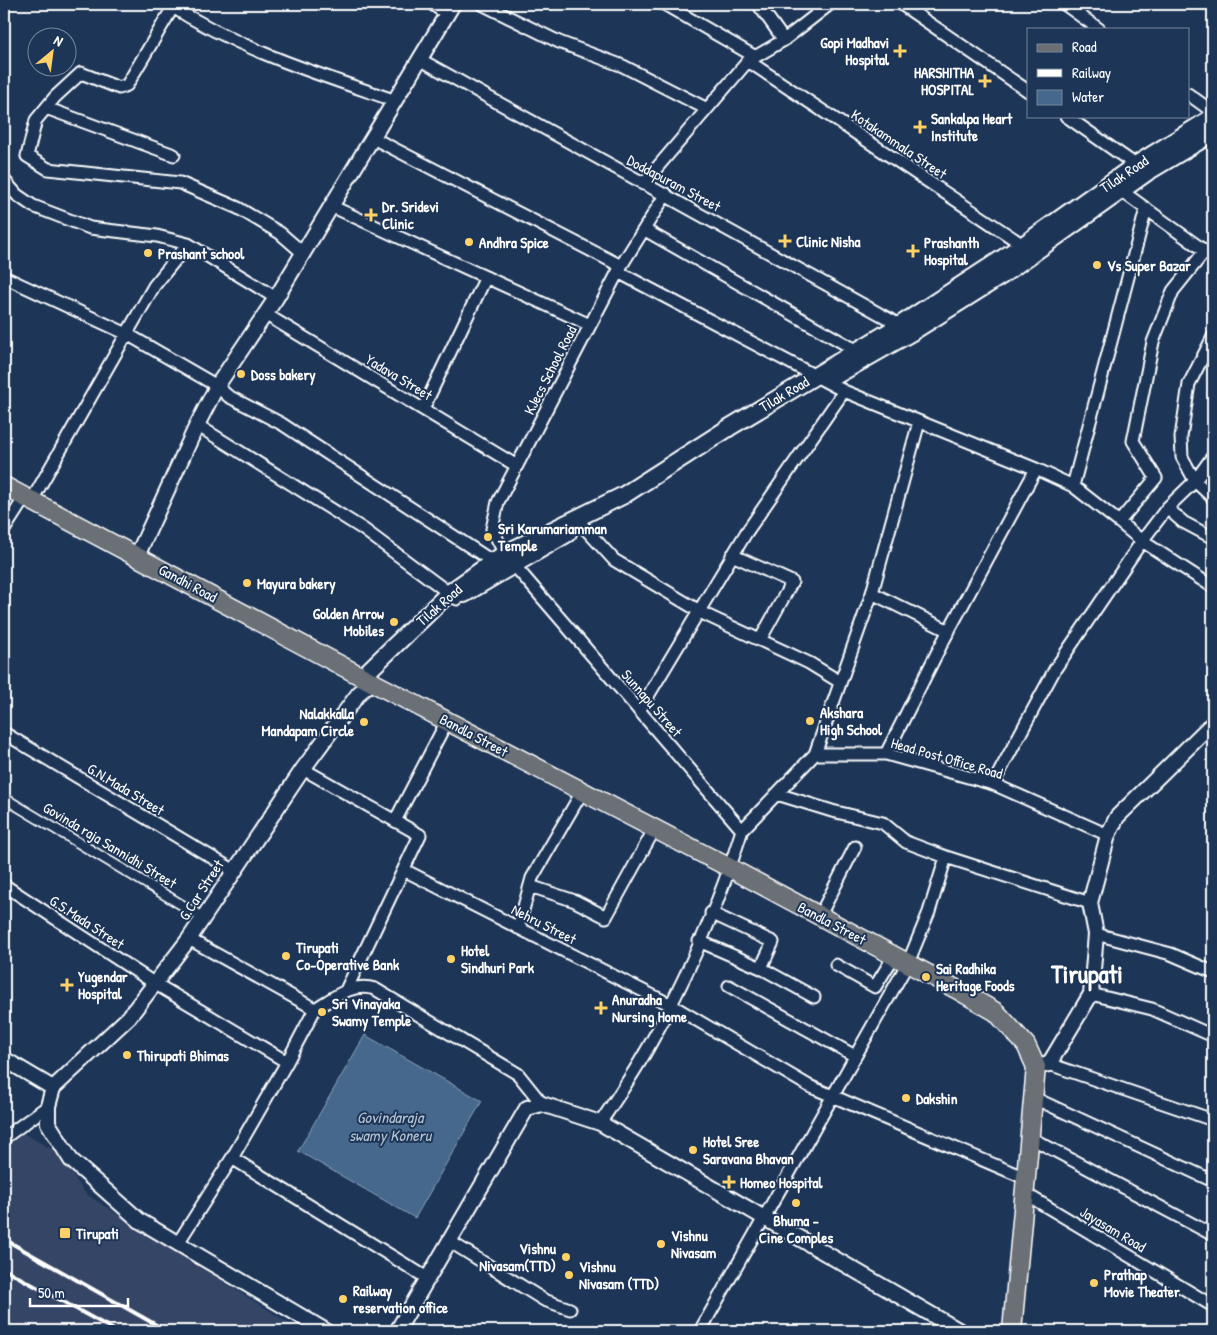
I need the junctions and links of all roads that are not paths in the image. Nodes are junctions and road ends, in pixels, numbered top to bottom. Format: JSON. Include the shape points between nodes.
{"nodes":[{"id":1,"x":432,"y":4,"type":"edge"},
{"id":2,"x":482,"y":4,"type":"edge"},
{"id":3,"x":664,"y":4,"type":"edge"},
{"id":4,"x":758,"y":4,"type":"edge"},
{"id":5,"x":830,"y":4,"type":"edge"},
{"id":6,"x":901,"y":4,"type":"edge"},
{"id":7,"x":1064,"y":4,"type":"edge"},
{"id":8,"x":171,"y":5,"type":"edge"},
{"id":9,"x":450,"y":9,"type":"edge"},
{"id":10,"x":1098,"y":28,"type":"edge"},
{"id":11,"x":784,"y":40,"type":"junction"},
{"id":12,"x":751,"y":58,"type":"junction"},
{"id":13,"x":421,"y":60,"type":"junction"},
{"id":14,"x":1027,"y":90,"type":"edge"},
{"id":15,"x":1190,"y":95,"type":"edge"},
{"id":16,"x":396,"y":101,"type":"junction"},
{"id":17,"x":46,"y":108,"type":"junction"},
{"id":18,"x":707,"y":109,"type":"junction"},
{"id":19,"x":1213,"y":112,"type":"edge"},
{"id":20,"x":1213,"y":117,"type":"edge"},
{"id":21,"x":1069,"y":118,"type":"edge"},
{"id":22,"x":1213,"y":133,"type":"edge"},
{"id":23,"x":373,"y":138,"type":"junction"},
{"id":24,"x":174,"y":155,"type":"dead end"},
{"id":25,"x":1141,"y":169,"type":"junction"},
{"id":26,"x":4,"y":180,"type":"edge"},
{"id":27,"x":643,"y":184,"type":"junction"},
{"id":28,"x":1116,"y":186,"type":"junction"},
{"id":29,"x":666,"y":194,"type":"junction"},
{"id":30,"x":331,"y":206,"type":"junction"},
{"id":31,"x":1146,"y":209,"type":"junction"},
{"id":32,"x":646,"y":230,"type":"junction"},
{"id":33,"x":188,"y":244,"type":"junction"},
{"id":34,"x":1028,"y":248,"type":"junction"},
{"id":35,"x":303,"y":253,"type":"junction"},
{"id":36,"x":1209,"y":254,"type":"edge"},
{"id":37,"x":619,"y":269,"type":"junction"},
{"id":38,"x":4,"y":277,"type":"edge"},
{"id":39,"x":486,"y":277,"type":"junction"},
{"id":40,"x":276,"y":298,"type":"junction"},
{"id":41,"x":265,"y":314,"type":"junction"},
{"id":42,"x":590,"y":324,"type":"junction"},
{"id":43,"x":906,"y":328,"type":"junction"},
{"id":44,"x":127,"y":334,"type":"junction"},
{"id":45,"x":1213,"y":337,"type":"edge"},
{"id":46,"x":862,"y":354,"type":"junction"},
{"id":47,"x":820,"y":379,"type":"junction"},
{"id":48,"x":217,"y":386,"type":"junction"},
{"id":49,"x":844,"y":391,"type":"junction"},
{"id":50,"x":423,"y":409,"type":"junction"},
{"id":51,"x":919,"y":422,"type":"junction"},
{"id":52,"x":196,"y":425,"type":"junction"},
{"id":53,"x":1213,"y":456,"type":"edge"},
{"id":54,"x":517,"y":466,"type":"junction"},
{"id":55,"x":1036,"y":469,"type":"junction"},
{"id":56,"x":1196,"y":480,"type":"junction"},
{"id":57,"x":4,"y":486,"type":"edge"},
{"id":58,"x":1073,"y":486,"type":"junction"},
{"id":59,"x":29,"y":498,"type":"junction"},
{"id":60,"x":1213,"y":498,"type":"edge"},
{"id":61,"x":1167,"y":508,"type":"junction"},
{"id":62,"x":1120,"y":522,"type":"junction"},
{"id":63,"x":582,"y":525,"type":"junction"},
{"id":64,"x":4,"y":530,"type":"edge"},
{"id":65,"x":1213,"y":538,"type":"edge"},
{"id":66,"x":1142,"y":541,"type":"junction"},
{"id":67,"x":732,"y":555,"type":"junction"},
{"id":68,"x":137,"y":556,"type":"junction"},
{"id":69,"x":506,"y":563,"type":"junction"},
{"id":70,"x":1213,"y":587,"type":"edge"},
{"id":71,"x":872,"y":593,"type":"junction"},
{"id":72,"x":453,"y":596,"type":"junction"},
{"id":73,"x":699,"y":610,"type":"junction"},
{"id":74,"x":949,"y":631,"type":"junction"},
{"id":75,"x":760,"y":640,"type":"junction"},
{"id":76,"x":840,"y":682,"type":"junction"},
{"id":77,"x":364,"y":684,"type":"junction"},
{"id":78,"x":640,"y":711,"type":"junction"},
{"id":79,"x":447,"y":721,"type":"junction"},
{"id":80,"x":1213,"y":723,"type":"edge"},
{"id":81,"x":4,"y":733,"type":"edge"},
{"id":82,"x":815,"y":754,"type":"junction"},
{"id":83,"x":886,"y":754,"type":"junction"},
{"id":84,"x":303,"y":769,"type":"junction"},
{"id":85,"x":994,"y":784,"type":"junction"},
{"id":86,"x":582,"y":792,"type":"junction"},
{"id":87,"x":777,"y":794,"type":"junction"},
{"id":88,"x":4,"y":798,"type":"edge"},
{"id":89,"x":395,"y":821,"type":"junction"},
{"id":90,"x":654,"y":830,"type":"junction"},
{"id":91,"x":742,"y":830,"type":"junction"},
{"id":92,"x":1108,"y":835,"type":"junction"},
{"id":93,"x":854,"y":847,"type":"dead end"},
{"id":94,"x":946,"y":857,"type":"junction"},
{"id":95,"x":730,"y":868,"type":"junction"},
{"id":96,"x":233,"y":870,"type":"junction"},
{"id":97,"x":404,"y":870,"type":"junction"},
{"id":98,"x":4,"y":886,"type":"edge"},
{"id":99,"x":530,"y":886,"type":"junction"},
{"id":100,"x":1090,"y":903,"type":"junction"},
{"id":101,"x":711,"y":913,"type":"junction"},
{"id":102,"x":202,"y":917,"type":"junction"},
{"id":103,"x":819,"y":917,"type":"junction"},
{"id":104,"x":518,"y":928,"type":"junction"},
{"id":105,"x":1096,"y":934,"type":"junction"},
{"id":106,"x":189,"y":939,"type":"junction"},
{"id":107,"x":699,"y":941,"type":"junction"},
{"id":108,"x":901,"y":960,"type":"junction"},
{"id":109,"x":836,"y":966,"type":"dead end"},
{"id":110,"x":761,"y":968,"type":"junction"},
{"id":111,"x":1213,"y":972,"type":"edge"},
{"id":112,"x":154,"y":983,"type":"junction"},
{"id":113,"x":729,"y":986,"type":"dead end"},
{"id":114,"x":346,"y":990,"type":"junction"},
{"id":115,"x":1091,"y":994,"type":"junction"},
{"id":116,"x":814,"y":997,"type":"dead end"},
{"id":117,"x":671,"y":1006,"type":"junction"},
{"id":118,"x":315,"y":1009,"type":"junction"},
{"id":119,"x":1213,"y":1036,"type":"edge"},
{"id":120,"x":856,"y":1056,"type":"junction"},
{"id":121,"x":4,"y":1059,"type":"edge"},
{"id":122,"x":287,"y":1062,"type":"junction"},
{"id":123,"x":1042,"y":1066,"type":"junction"},
{"id":124,"x":53,"y":1088,"type":"junction"},
{"id":125,"x":833,"y":1096,"type":"junction"},
{"id":126,"x":1032,"y":1097,"type":"junction"},
{"id":127,"x":542,"y":1104,"type":"junction"},
{"id":128,"x":48,"y":1106,"type":"junction"},
{"id":129,"x":1213,"y":1120,"type":"edge"},
{"id":130,"x":600,"y":1123,"type":"junction"},
{"id":131,"x":1028,"y":1137,"type":"junction"},
{"id":132,"x":4,"y":1138,"type":"edge"},
{"id":133,"x":232,"y":1158,"type":"junction"},
{"id":134,"x":1213,"y":1181,"type":"edge"},
{"id":135,"x":1024,"y":1186,"type":"junction"},
{"id":136,"x":765,"y":1218,"type":"junction"},
{"id":137,"x":1213,"y":1235,"type":"edge"},
{"id":138,"x":449,"y":1241,"type":"junction"},
{"id":139,"x":178,"y":1243,"type":"junction"},
{"id":140,"x":427,"y":1278,"type":"junction"},
{"id":141,"x":1213,"y":1306,"type":"edge"},
{"id":142,"x":570,"y":1309,"type":"dead end"},
{"id":143,"x":326,"y":1331,"type":"edge"},
{"id":144,"x":397,"y":1331,"type":"edge"},
{"id":145,"x":700,"y":1331,"type":"edge"},
{"id":146,"x":960,"y":1331,"type":"edge"},
{"id":147,"x":1012,"y":1331,"type":"edge"}],
"edges":[{"from":1,"to":9,"type":"street"},
{"from":2,"to":18,"type":"street","via":[[559,42],[623,66]]},
{"from":3,"to":12,"type":"street","name":"Kotakammala Street"},
{"from":4,"to":11,"type":"street"},
{"from":5,"to":11,"type":"street"},
{"from":6,"to":14,"type":"street"},
{"from":7,"to":10,"type":"street"},
{"from":8,"to":16,"type":"street","via":[[201,24],[262,54]]},
{"from":8,"to":17,"type":"street","via":[[128,85],[119,88],[81,73]]},
{"from":9,"to":13,"type":"street"},
{"from":11,"to":12,"type":"street"},
{"from":12,"to":18,"type":"street"},
{"from":12,"to":34,"type":"street","name":"Kotakammala Street"},
{"from":13,"to":16,"type":"street"},
{"from":13,"to":27,"type":"street","name":"Doddapuram Street"},
{"from":15,"to":19,"type":"street"},
{"from":16,"to":23,"type":"street"},
{"from":17,"to":24,"type":"street"},
{"from":17,"to":35,"type":"street","via":[[36,120],[27,156],[48,169],[180,182],[238,208],[280,233]]},
{"from":18,"to":27,"type":"street"},
{"from":20,"to":25,"type":"main road","name":"Tilak Road"},
{"from":21,"to":25,"type":"street"},
{"from":22,"to":25,"type":"main road","name":"Tilak Road"},
{"from":23,"to":30,"type":"street"},
{"from":23,"to":37,"type":"street"},
{"from":25,"to":28,"type":"main road","name":"Tilak Road"},
{"from":26,"to":33,"type":"street","via":[[33,206],[90,228],[157,236]]},
{"from":27,"to":29,"type":"street","name":"Doddapuram Street"},
{"from":28,"to":31,"type":"street"},
{"from":28,"to":34,"type":"main road","name":"Tilak Road"},
{"from":29,"to":32,"type":"street","name":"KJecs School Road"},
{"from":29,"to":43,"type":"street","name":"Doddapuram Street"},
{"from":30,"to":35,"type":"street"},
{"from":30,"to":39,"type":"street"},
{"from":31,"to":36,"type":"street"},
{"from":31,"to":58,"type":"street"},
{"from":32,"to":37,"type":"street","name":"KJecs School Road"},
{"from":32,"to":46,"type":"street"},
{"from":33,"to":40,"type":"street"},
{"from":33,"to":44,"type":"street","via":[[154,286]]},
{"from":34,"to":43,"type":"main road","name":"Tilak Road"},
{"from":35,"to":40,"type":"street"},
{"from":36,"to":62,"type":"street","via":[[1173,291],[1154,342],[1134,441],[1156,478]]},
{"from":37,"to":42,"type":"street","name":"KJecs School Road"},
{"from":37,"to":47,"type":"street"},
{"from":38,"to":44,"type":"street"},
{"from":39,"to":42,"type":"street"},
{"from":39,"to":50,"type":"street"},
{"from":40,"to":41,"type":"street"},
{"from":41,"to":48,"type":"street"},
{"from":41,"to":50,"type":"street","name":"Yadava Street"},
{"from":42,"to":54,"type":"street","name":"KJecs School Road"},
{"from":43,"to":46,"type":"main road","name":"Tilak Road"},
{"from":44,"to":48,"type":"street"},
{"from":44,"to":59,"type":"street"},
{"from":45,"to":56,"type":"street","via":[[1190,384],[1181,437],[1182,458]]},
{"from":46,"to":47,"type":"main road","name":"Tilak Road"},
{"from":47,"to":49,"type":"street"},
{"from":47,"to":63,"type":"main road","name":"Tilak Road"},
{"from":47,"to":69,"type":"main road","name":"Tilak Road"},
{"from":48,"to":52,"type":"street"},
{"from":48,"to":69,"type":"street","via":[[228,396],[282,424]]},
{"from":49,"to":51,"type":"street"},
{"from":49,"to":67,"type":"street"},
{"from":50,"to":54,"type":"street","name":"Yadava Street"},
{"from":51,"to":55,"type":"street"},
{"from":51,"to":71,"type":"street"},
{"from":52,"to":68,"type":"street"},
{"from":52,"to":72,"type":"street","via":[[363,529]]},
{"from":53,"to":56,"type":"street"},
{"from":54,"to":69,"type":"street","name":"KJecs School Road","via":[[498,502],[492,529]]},
{"from":55,"to":58,"type":"street"},
{"from":55,"to":74,"type":"street"},
{"from":56,"to":60,"type":"street"},
{"from":56,"to":61,"type":"street"},
{"from":57,"to":59,"type":"main road","name":"Gandhi Road"},
{"from":58,"to":62,"type":"street"},
{"from":59,"to":64,"type":"street"},
{"from":59,"to":68,"type":"main road","name":"Gandhi Road"},
{"from":61,"to":65,"type":"street","via":[[1183,522]]},
{"from":61,"to":66,"type":"street"},
{"from":62,"to":66,"type":"street"},
{"from":63,"to":69,"type":"main road","name":"Tilak Road"},
{"from":63,"to":73,"type":"street","via":[[614,560]]},
{"from":66,"to":70,"type":"street"},
{"from":66,"to":85,"type":"street","via":[[1055,668]]},
{"from":67,"to":73,"type":"street"},
{"from":67,"to":75,"type":"street","via":[[792,582]]},
{"from":68,"to":77,"type":"main road","name":"Gandhi Road"},
{"from":69,"to":72,"type":"main road","name":"Tilak Road"},
{"from":69,"to":78,"type":"street","name":"Sunnapu Street"},
{"from":71,"to":74,"type":"street"},
{"from":71,"to":76,"type":"street"},
{"from":72,"to":77,"type":"main road","name":"Tilak Road"},
{"from":73,"to":75,"type":"street"},
{"from":73,"to":78,"type":"street"},
{"from":74,"to":83,"type":"street"},
{"from":75,"to":76,"type":"street"},
{"from":76,"to":82,"type":"street"},
{"from":77,"to":79,"type":"main road","name":"Bandla Street"},
{"from":77,"to":84,"type":"street","name":"G.Car Street"},
{"from":78,"to":91,"type":"street","name":"Sunnapu Street"},
{"from":79,"to":86,"type":"main road","name":"Bandla Street"},
{"from":79,"to":89,"type":"street"},
{"from":80,"to":92,"type":"street","via":[[1117,817]]},
{"from":81,"to":96,"type":"street","name":"G.N.Mada Street"},
{"from":82,"to":83,"type":"street","name":"Head Post Office Road"},
{"from":82,"to":87,"type":"street"},
{"from":83,"to":85,"type":"street","name":"Head Post Office Road"},
{"from":84,"to":89,"type":"street"},
{"from":84,"to":96,"type":"street","name":"G.Car Street"},
{"from":85,"to":92,"type":"street","name":"Head Post Office Road"},
{"from":86,"to":90,"type":"main road","name":"Bandla Street"},
{"from":86,"to":99,"type":"street"},
{"from":87,"to":91,"type":"street"},
{"from":87,"to":94,"type":"street","via":[[882,823],[906,842]]},
{"from":88,"to":102,"type":"street","name":"Govinda raja Sannidhi Street"},
{"from":89,"to":97,"type":"street","via":[[420,835]]},
{"from":90,"to":95,"type":"main road","name":"Bandla Street"},
{"from":90,"to":99,"type":"street","via":[[606,917],[575,901]]},
{"from":91,"to":95,"type":"street"},
{"from":92,"to":100,"type":"street"},
{"from":93,"to":103,"type":"street"},
{"from":94,"to":100,"type":"street"},
{"from":94,"to":108,"type":"street","via":[[929,912]]},
{"from":95,"to":101,"type":"street"},
{"from":95,"to":103,"type":"main road","name":"Bandla Street"},
{"from":96,"to":102,"type":"street","name":"G.Car Street"},
{"from":97,"to":104,"type":"street","name":"Nehru Street"},
{"from":97,"to":114,"type":"street"},
{"from":98,"to":112,"type":"street","name":"G.S.Mada Street"},
{"from":99,"to":104,"type":"street"},
{"from":100,"to":105,"type":"street"},
{"from":101,"to":107,"type":"street"},
{"from":101,"to":110,"type":"street","via":[[773,942]]},
{"from":102,"to":106,"type":"street","name":"G.Car Street"},
{"from":103,"to":108,"type":"main road","name":"Bandla Street"},
{"from":104,"to":117,"type":"street","name":"Nehru Street"},
{"from":105,"to":111,"type":"street","via":[[1171,954]]},
{"from":105,"to":115,"type":"street"},
{"from":106,"to":112,"type":"street","name":"G.Car Street"},
{"from":106,"to":118,"type":"street"},
{"from":107,"to":110,"type":"street"},
{"from":107,"to":117,"type":"street"},
{"from":108,"to":109,"type":"street","via":[[875,987]]},
{"from":108,"to":120,"type":"street"},
{"from":108,"to":123,"type":"main road","name":"Bandla Street","via":[[996,1012]]},
{"from":110,"to":116,"type":"street"},
{"from":112,"to":122,"type":"street","name":"G.S.Mada Street"},
{"from":112,"to":124,"type":"street","name":"G.Car Street","via":[[129,1017]]},
{"from":113,"to":120,"type":"street"},
{"from":114,"to":118,"type":"street"},
{"from":114,"to":127,"type":"street","via":[[363,985],[375,989],[518,1074]]},
{"from":115,"to":119,"type":"street","via":[[1152,1009]]},
{"from":115,"to":123,"type":"street"},
{"from":117,"to":125,"type":"street","name":"Nehru Street","via":[[809,1086]]},
{"from":117,"to":130,"type":"street"},
{"from":118,"to":122,"type":"street"},
{"from":120,"to":125,"type":"street"},
{"from":121,"to":124,"type":"street"},
{"from":122,"to":133,"type":"street"},
{"from":123,"to":126,"type":"main road"},
{"from":123,"to":129,"type":"street"},
{"from":124,"to":128,"type":"street"},
{"from":125,"to":135,"type":"street","name":"Jayasam Road"},
{"from":125,"to":136,"type":"street"},
{"from":126,"to":131,"type":"main road"},
{"from":126,"to":134,"type":"street"},
{"from":127,"to":130,"type":"street"},
{"from":127,"to":138,"type":"street","via":[[527,1108]]},
{"from":128,"to":132,"type":"street"},
{"from":128,"to":139,"type":"street","via":[[48,1123],[71,1160],[140,1221]]},
{"from":130,"to":136,"type":"street"},
{"from":131,"to":135,"type":"main road"},
{"from":131,"to":137,"type":"street"},
{"from":133,"to":139,"type":"street"},
{"from":133,"to":140,"type":"street"},
{"from":135,"to":141,"type":"street","name":"Jayasam Road"},
{"from":135,"to":147,"type":"main road"},
{"from":136,"to":145,"type":"street"},
{"from":136,"to":146,"type":"street"},
{"from":138,"to":140,"type":"street"},
{"from":138,"to":142,"type":"street","via":[[544,1300]]},
{"from":139,"to":143,"type":"street"},
{"from":140,"to":144,"type":"street"}]}
